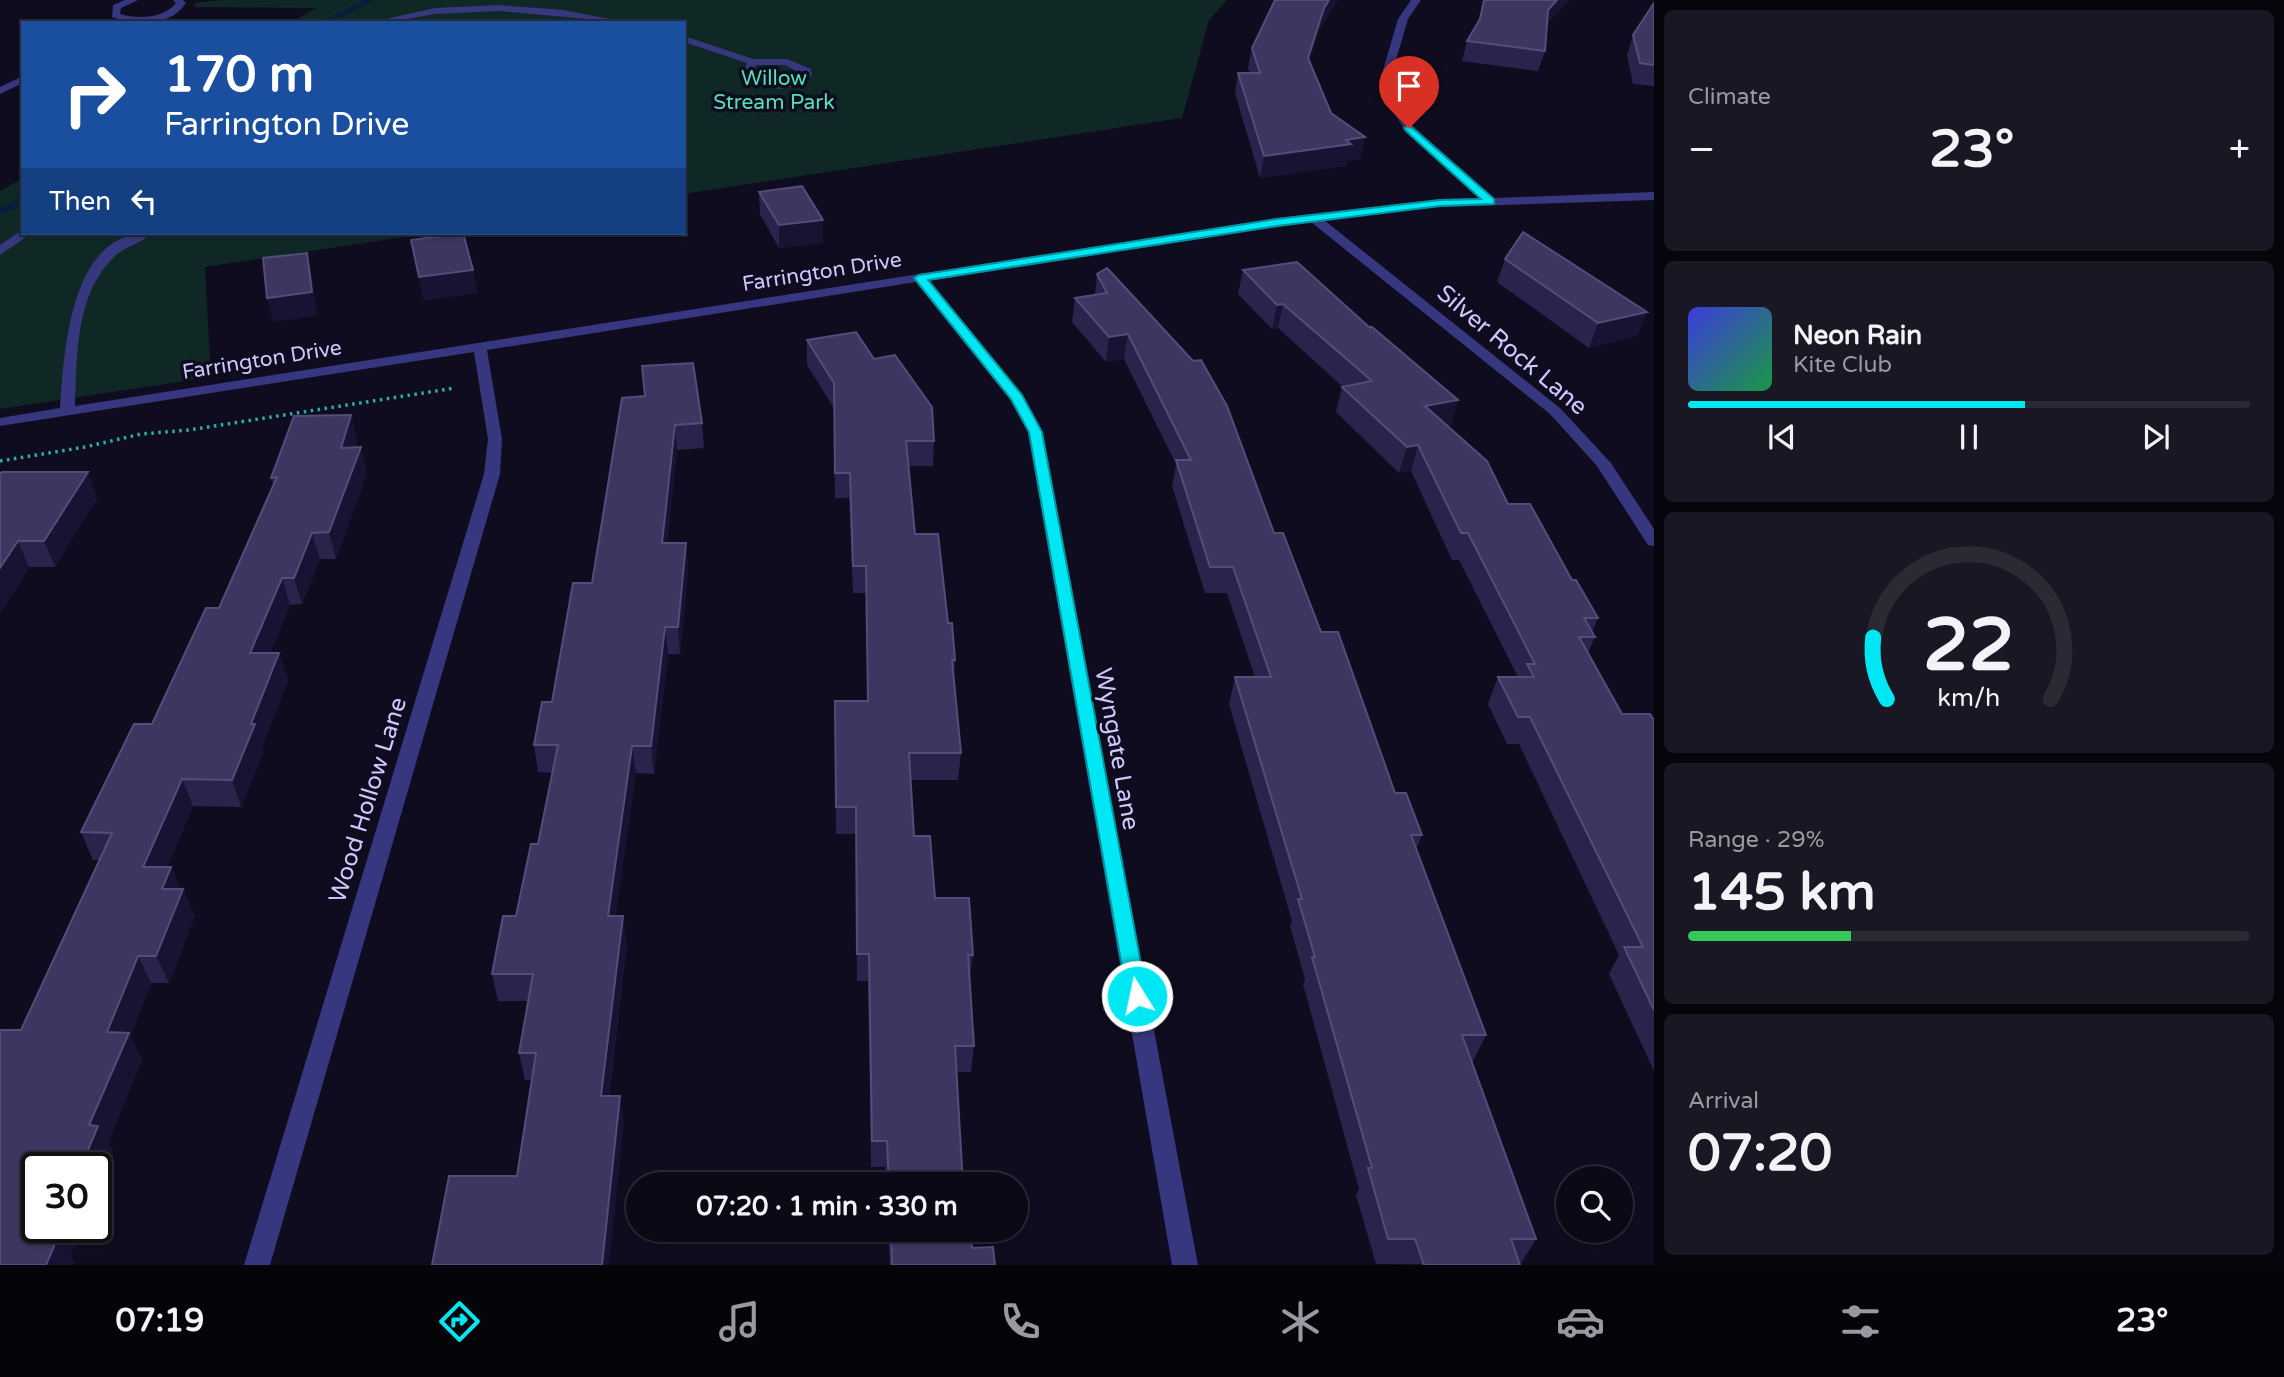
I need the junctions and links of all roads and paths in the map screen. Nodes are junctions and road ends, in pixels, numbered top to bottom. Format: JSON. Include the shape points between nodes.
{"nodes":[{"id":1,"x":133,"y":0,"type":"edge"},
{"id":2,"x":178,"y":0,"type":"edge"},
{"id":3,"x":1416,"y":0,"type":"edge"},
{"id":4,"x":136,"y":21,"type":"edge"},
{"id":5,"x":378,"y":21,"type":"edge"},
{"id":6,"x":614,"y":21,"type":"edge"},
{"id":7,"x":686,"y":40,"type":"edge"},
{"id":8,"x":752,"y":62,"type":"junction"},
{"id":9,"x":21,"y":80,"type":"edge"},
{"id":10,"x":0,"y":91,"type":"edge"},
{"id":11,"x":1654,"y":196,"type":"edge"},
{"id":12,"x":1490,"y":201,"type":"junction"},
{"id":13,"x":1314,"y":218,"type":"junction"},
{"id":14,"x":23,"y":235,"type":"edge"},
{"id":15,"x":142,"y":235,"type":"edge"},
{"id":16,"x":0,"y":251,"type":"edge"},
{"id":17,"x":919,"y":278,"type":"junction"},
{"id":18,"x":480,"y":347,"type":"junction"},
{"id":19,"x":486,"y":383,"type":"junction"},
{"id":20,"x":67,"y":411,"type":"junction"},
{"id":21,"x":0,"y":422,"type":"edge"},
{"id":22,"x":0,"y":461,"type":"edge"},
{"id":23,"x":1654,"y":541,"type":"edge"},
{"id":24,"x":257,"y":1265,"type":"edge"},
{"id":25,"x":1185,"y":1265,"type":"edge"}],
"edges":[{"from":1,"to":4,"type":"street","via":[[114,11]]},
{"from":2,"to":4,"type":"street","via":[[181,6],[171,14]]},
{"from":3,"to":12,"type":"street","via":[[1403,19],[1387,77],[1392,103],[1409,128]]},
{"from":5,"to":6,"type":"street","via":[[461,2],[539,8]]},
{"from":7,"to":8,"type":"street"},
{"from":8,"to":8,"type":"street","via":[[748,76],[758,83],[789,84],[807,75],[796,64]]},
{"from":9,"to":10,"type":"street"},
{"from":11,"to":12,"type":"street","name":"Farrington Drive"},
{"from":12,"to":13,"type":"street","name":"Farrington Drive"},
{"from":13,"to":17,"type":"street","name":"Farrington Drive"},
{"from":13,"to":23,"type":"street","name":"Silver Rock Lane","via":[[1555,411],[1603,463]]},
{"from":14,"to":16,"type":"street"},
{"from":15,"to":20,"type":"street","via":[[112,252],[78,308]]},
{"from":17,"to":18,"type":"street","name":"Farrington Drive"},
{"from":17,"to":25,"type":"street","name":"Wyngate Lane","via":[[1017,398],[1035,432]]},
{"from":18,"to":19,"type":"street","name":"Wood Hollow Lane"},
{"from":18,"to":20,"type":"street","name":"Farrington Drive"},
{"from":19,"to":22,"type":"path","via":[[141,434]]},
{"from":19,"to":24,"type":"street","name":"Wood Hollow Lane","via":[[495,439],[492,474]]},
{"from":20,"to":21,"type":"street","name":"Farrington Drive"}]}
